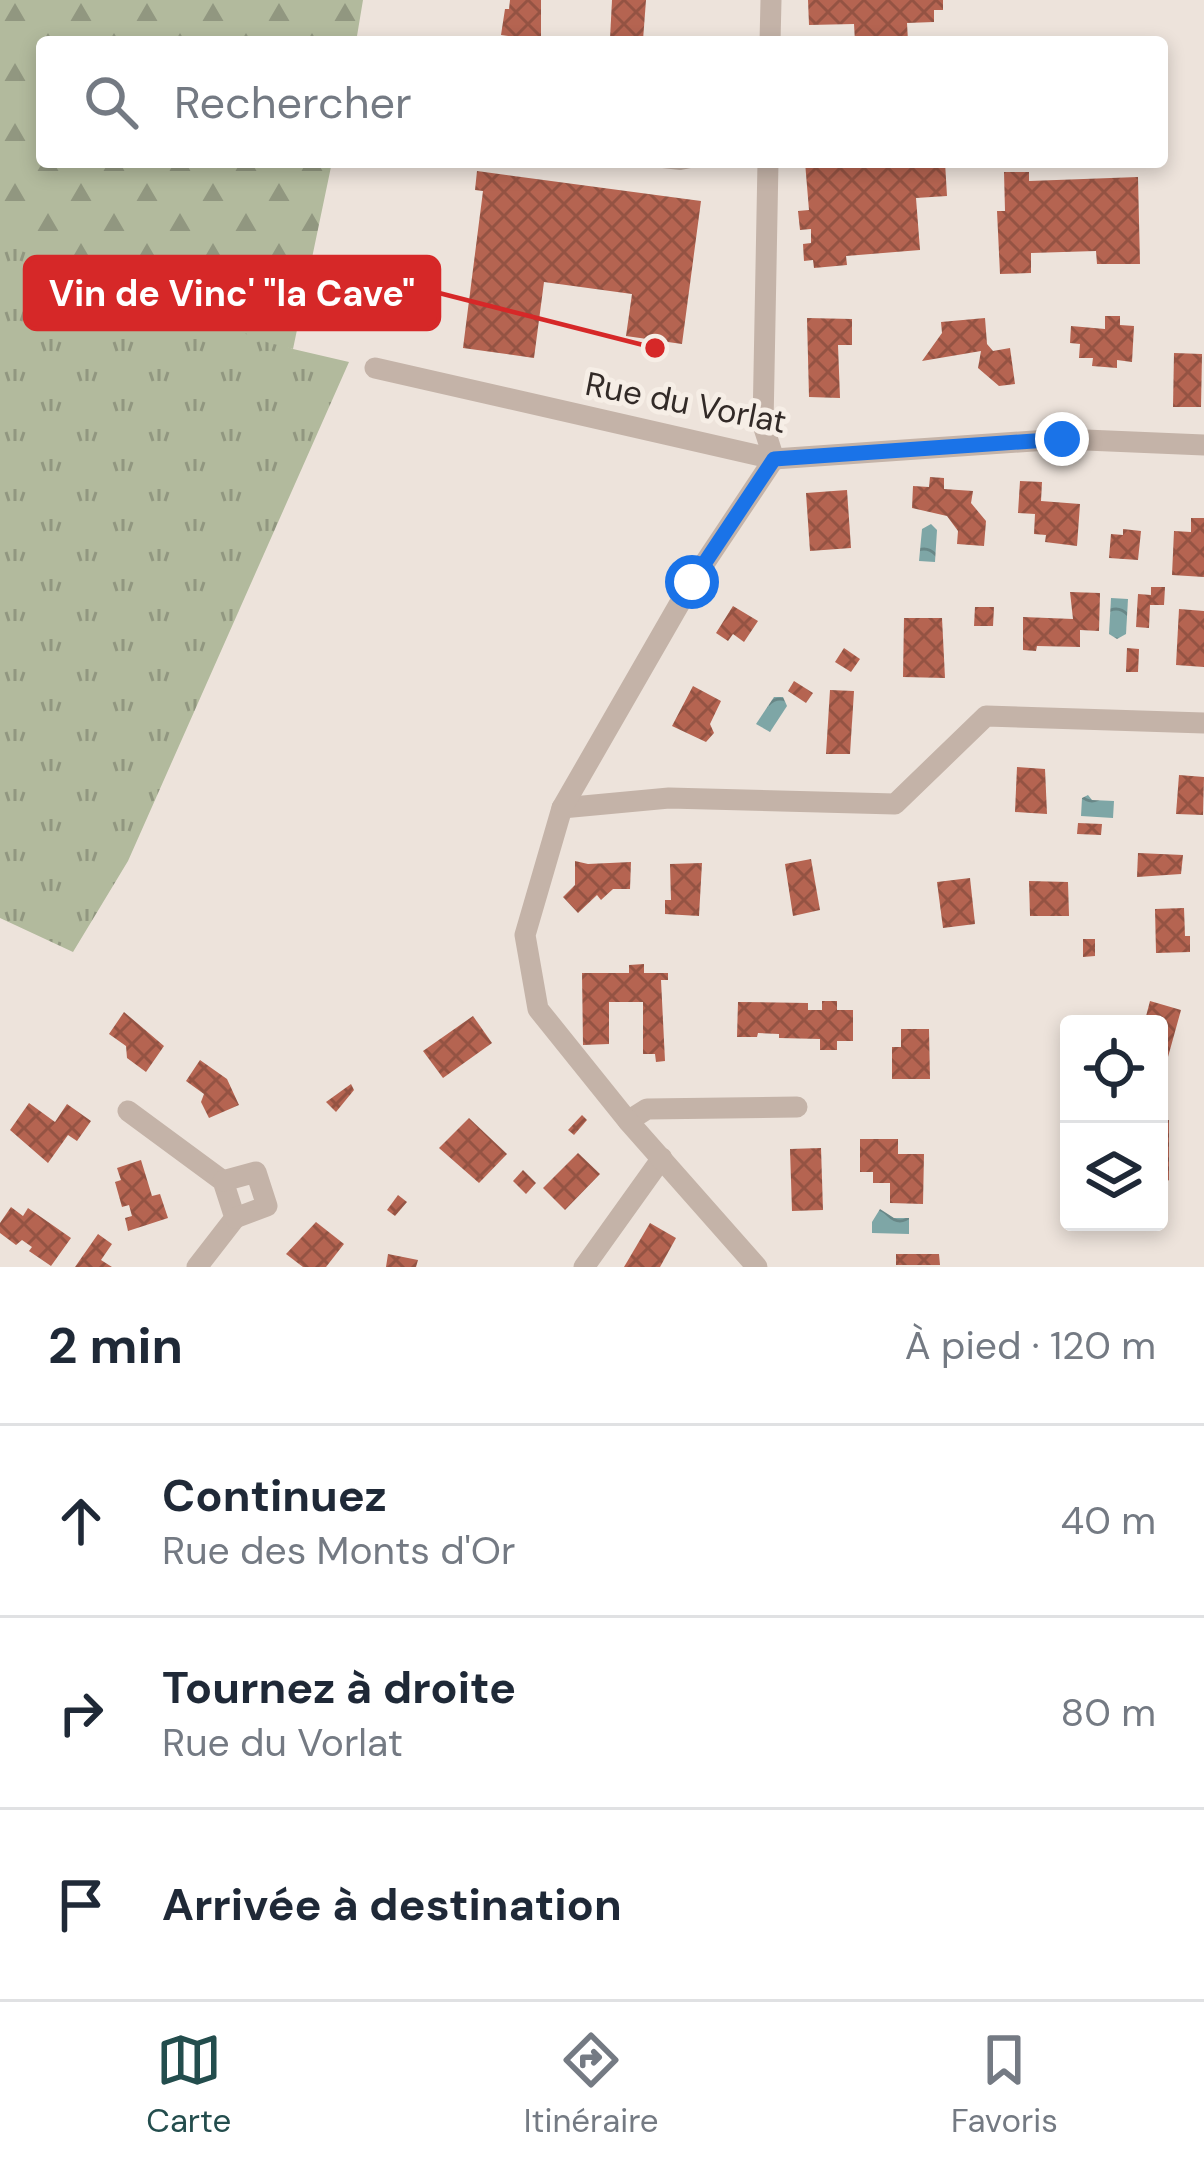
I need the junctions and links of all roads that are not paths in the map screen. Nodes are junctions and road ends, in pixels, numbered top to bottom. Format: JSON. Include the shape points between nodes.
{"nodes":[{"id":1,"x":772,"y":0,"type":"edge"},
{"id":2,"x":770,"y":36,"type":"edge"},
{"id":3,"x":768,"y":168,"type":"edge"},
{"id":4,"x":375,"y":368,"type":"dead end"},
{"id":5,"x":1204,"y":446,"type":"edge"},
{"id":6,"x":774,"y":459,"type":"junction"},
{"id":7,"x":1204,"y":723,"type":"edge"},
{"id":8,"x":562,"y":808,"type":"junction"},
{"id":9,"x":797,"y":1107,"type":"dead end"},
{"id":10,"x":128,"y":1111,"type":"dead end"},
{"id":11,"x":628,"y":1121,"type":"junction"},
{"id":12,"x":662,"y":1158,"type":"junction"},
{"id":13,"x":223,"y":1181,"type":"junction"},
{"id":14,"x":235,"y":1218,"type":"junction"},
{"id":15,"x":196,"y":1267,"type":"edge"},
{"id":16,"x":584,"y":1267,"type":"edge"},
{"id":17,"x":757,"y":1267,"type":"edge"}],
"edges":[{"from":1,"to":2,"type":"street"},
{"from":3,"to":6,"type":"street","via":[[763,425]]},
{"from":4,"to":6,"type":"street","name":"Rue du Vorlat"},
{"from":5,"to":6,"type":"street","name":"Rue du Vorlat","via":[[1062,439]]},
{"from":6,"to":8,"type":"street","via":[[692,582]]},
{"from":7,"to":8,"type":"street","via":[[986,716],[895,804],[669,799]]},
{"from":8,"to":11,"type":"street","via":[[525,934],[538,1009]]},
{"from":9,"to":11,"type":"street","via":[[647,1109]]},
{"from":10,"to":13,"type":"street"},
{"from":11,"to":12,"type":"street"},
{"from":12,"to":16,"type":"street"},
{"from":12,"to":17,"type":"street"},
{"from":13,"to":14,"type":"street"},
{"from":13,"to":14,"type":"street","via":[[256,1172],[267,1206]]},
{"from":14,"to":15,"type":"street"}]}
